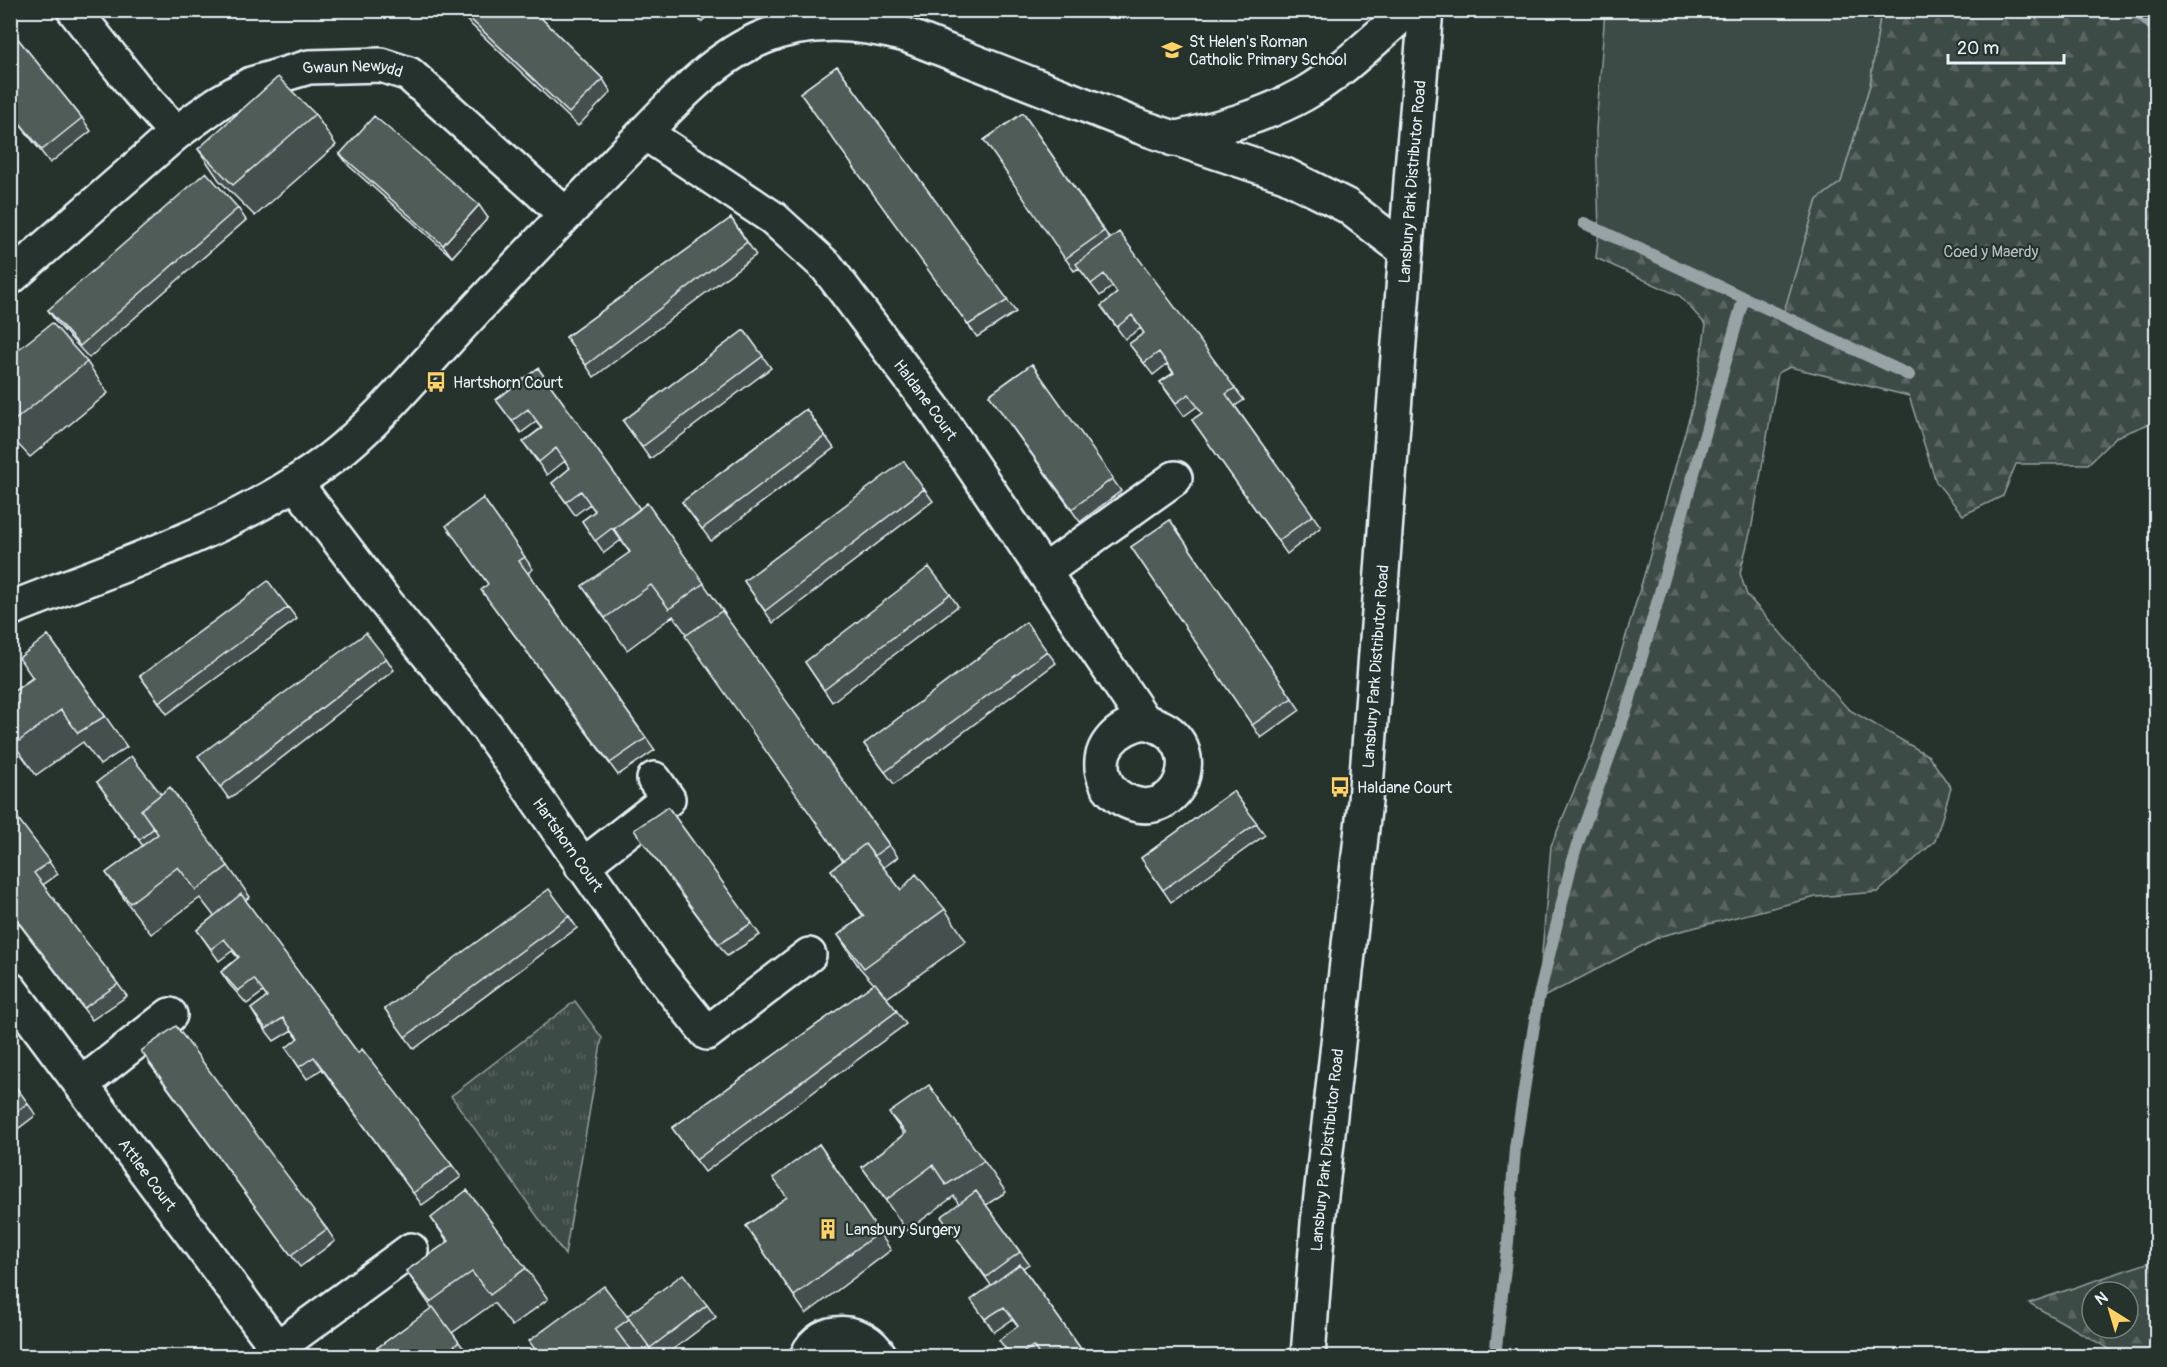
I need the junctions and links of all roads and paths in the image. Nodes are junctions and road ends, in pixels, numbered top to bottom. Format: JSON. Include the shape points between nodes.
{"nodes":[{"id":1,"x":74,"y":10,"type":"edge"},
{"id":2,"x":1408,"y":10,"type":"edge"},
{"id":3,"x":1426,"y":10,"type":"edge"},
{"id":4,"x":814,"y":17,"type":"edge"},
{"id":5,"x":176,"y":133,"type":"junction"},
{"id":6,"x":645,"y":133,"type":"junction"},
{"id":7,"x":1173,"y":138,"type":"junction"},
{"id":8,"x":565,"y":214,"type":"junction"},
{"id":9,"x":1406,"y":251,"type":"junction"},
{"id":10,"x":10,"y":278,"type":"edge"},
{"id":11,"x":1175,"y":478,"type":"dead end"},
{"id":12,"x":296,"y":484,"type":"junction"},
{"id":13,"x":1045,"y":571,"type":"junction"},
{"id":14,"x":10,"y":609,"type":"edge"},
{"id":15,"x":1145,"y":722,"type":"dead end"},
{"id":16,"x":654,"y":779,"type":"dead end"},
{"id":17,"x":582,"y":866,"type":"junction"},
{"id":18,"x":809,"y":955,"type":"dead end"},
{"id":19,"x":10,"y":989,"type":"edge"},
{"id":20,"x":170,"y":1015,"type":"dead end"},
{"id":21,"x":82,"y":1084,"type":"junction"},
{"id":22,"x":411,"y":1250,"type":"dead end"},
{"id":23,"x":272,"y":1352,"type":"edge"},
{"id":24,"x":807,"y":1356,"type":"edge"},
{"id":25,"x":880,"y":1356,"type":"edge"},
{"id":26,"x":1308,"y":1356,"type":"edge"}],
"edges":[{"from":1,"to":5,"type":"street"},
{"from":2,"to":7,"type":"street","via":[[1328,78],[1303,94],[1247,119]]},
{"from":3,"to":9,"type":"street","name":"Lansbury Park Distributor Road"},
{"from":4,"to":6,"type":"street","via":[[736,53],[685,93]]},
{"from":4,"to":7,"type":"street","via":[[906,35]]},
{"from":5,"to":8,"type":"street","name":"Gwaun Newydd","via":[[251,84],[309,67],[381,65],[409,74]]},
{"from":5,"to":10,"type":"street","name":"Gwaun Newydd"},
{"from":6,"to":8,"type":"street"},
{"from":6,"to":13,"type":"street","name":"Haldane Court","via":[[773,218],[827,267],[936,412]]},
{"from":7,"to":9,"type":"street","via":[[1314,189],[1347,206]]},
{"from":8,"to":12,"type":"street","via":[[377,417]]},
{"from":9,"to":26,"type":"street","name":"Lansbury Park Distributor Road","via":[[1365,801]]},
{"from":11,"to":13,"type":"street"},
{"from":12,"to":14,"type":"street","via":[[260,506],[212,527]]},
{"from":12,"to":17,"type":"street","name":"Hartshorn Court","via":[[486,726]]},
{"from":13,"to":15,"type":"street","name":"Haldane Court"},
{"from":16,"to":17,"type":"street","via":[[668,799]]},
{"from":17,"to":18,"type":"street","name":"Hartshorn Court","via":[[707,1033]]},
{"from":19,"to":21,"type":"street","name":"Attlee Court"},
{"from":20,"to":21,"type":"street"},
{"from":21,"to":23,"type":"street","name":"Attlee Court"},
{"from":22,"to":23,"type":"street"},
{"from":24,"to":25,"type":"street","via":[[817,1343],[840,1333],[866,1339]]}]}
